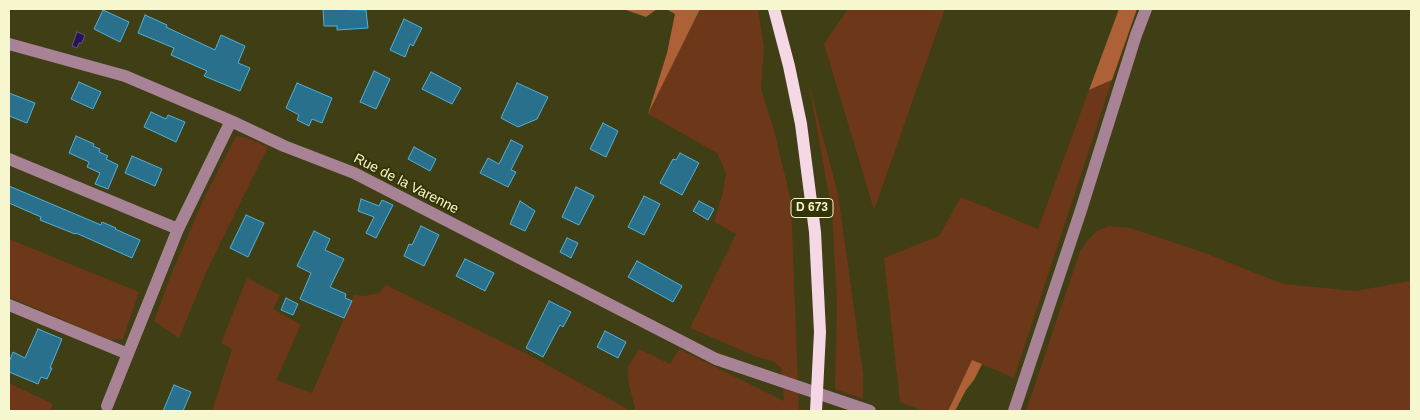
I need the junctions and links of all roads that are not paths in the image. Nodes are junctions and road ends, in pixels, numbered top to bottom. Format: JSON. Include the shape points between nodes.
{"nodes":[{"id":1,"x":774,"y":9,"type":"edge"},
{"id":2,"x":1146,"y":9,"type":"edge"},
{"id":3,"x":9,"y":44,"type":"edge"},
{"id":4,"x":231,"y":121,"type":"junction"},
{"id":5,"x":9,"y":159,"type":"edge"},
{"id":6,"x":178,"y":229,"type":"junction"},
{"id":7,"x":9,"y":305,"type":"edge"},
{"id":8,"x":128,"y":354,"type":"junction"},
{"id":9,"x":107,"y":406,"type":"dead end"},
{"id":10,"x":816,"y":411,"type":"edge"},
{"id":11,"x":870,"y":411,"type":"edge"},
{"id":12,"x":1014,"y":411,"type":"edge"}],
"edges":[{"from":1,"to":10,"type":"main road","number":"D 673","via":[[801,124],[815,232],[820,332]]},
{"from":2,"to":12,"type":"street"},
{"from":3,"to":4,"type":"street","name":"Rue de la Varenne","via":[[125,76]]},
{"from":4,"to":6,"type":"street"},
{"from":4,"to":11,"type":"street","name":"Rue de la Varenne","via":[[354,174],[716,359]]},
{"from":5,"to":6,"type":"street"},
{"from":6,"to":8,"type":"street"},
{"from":7,"to":8,"type":"street"},
{"from":8,"to":9,"type":"street"}]}
